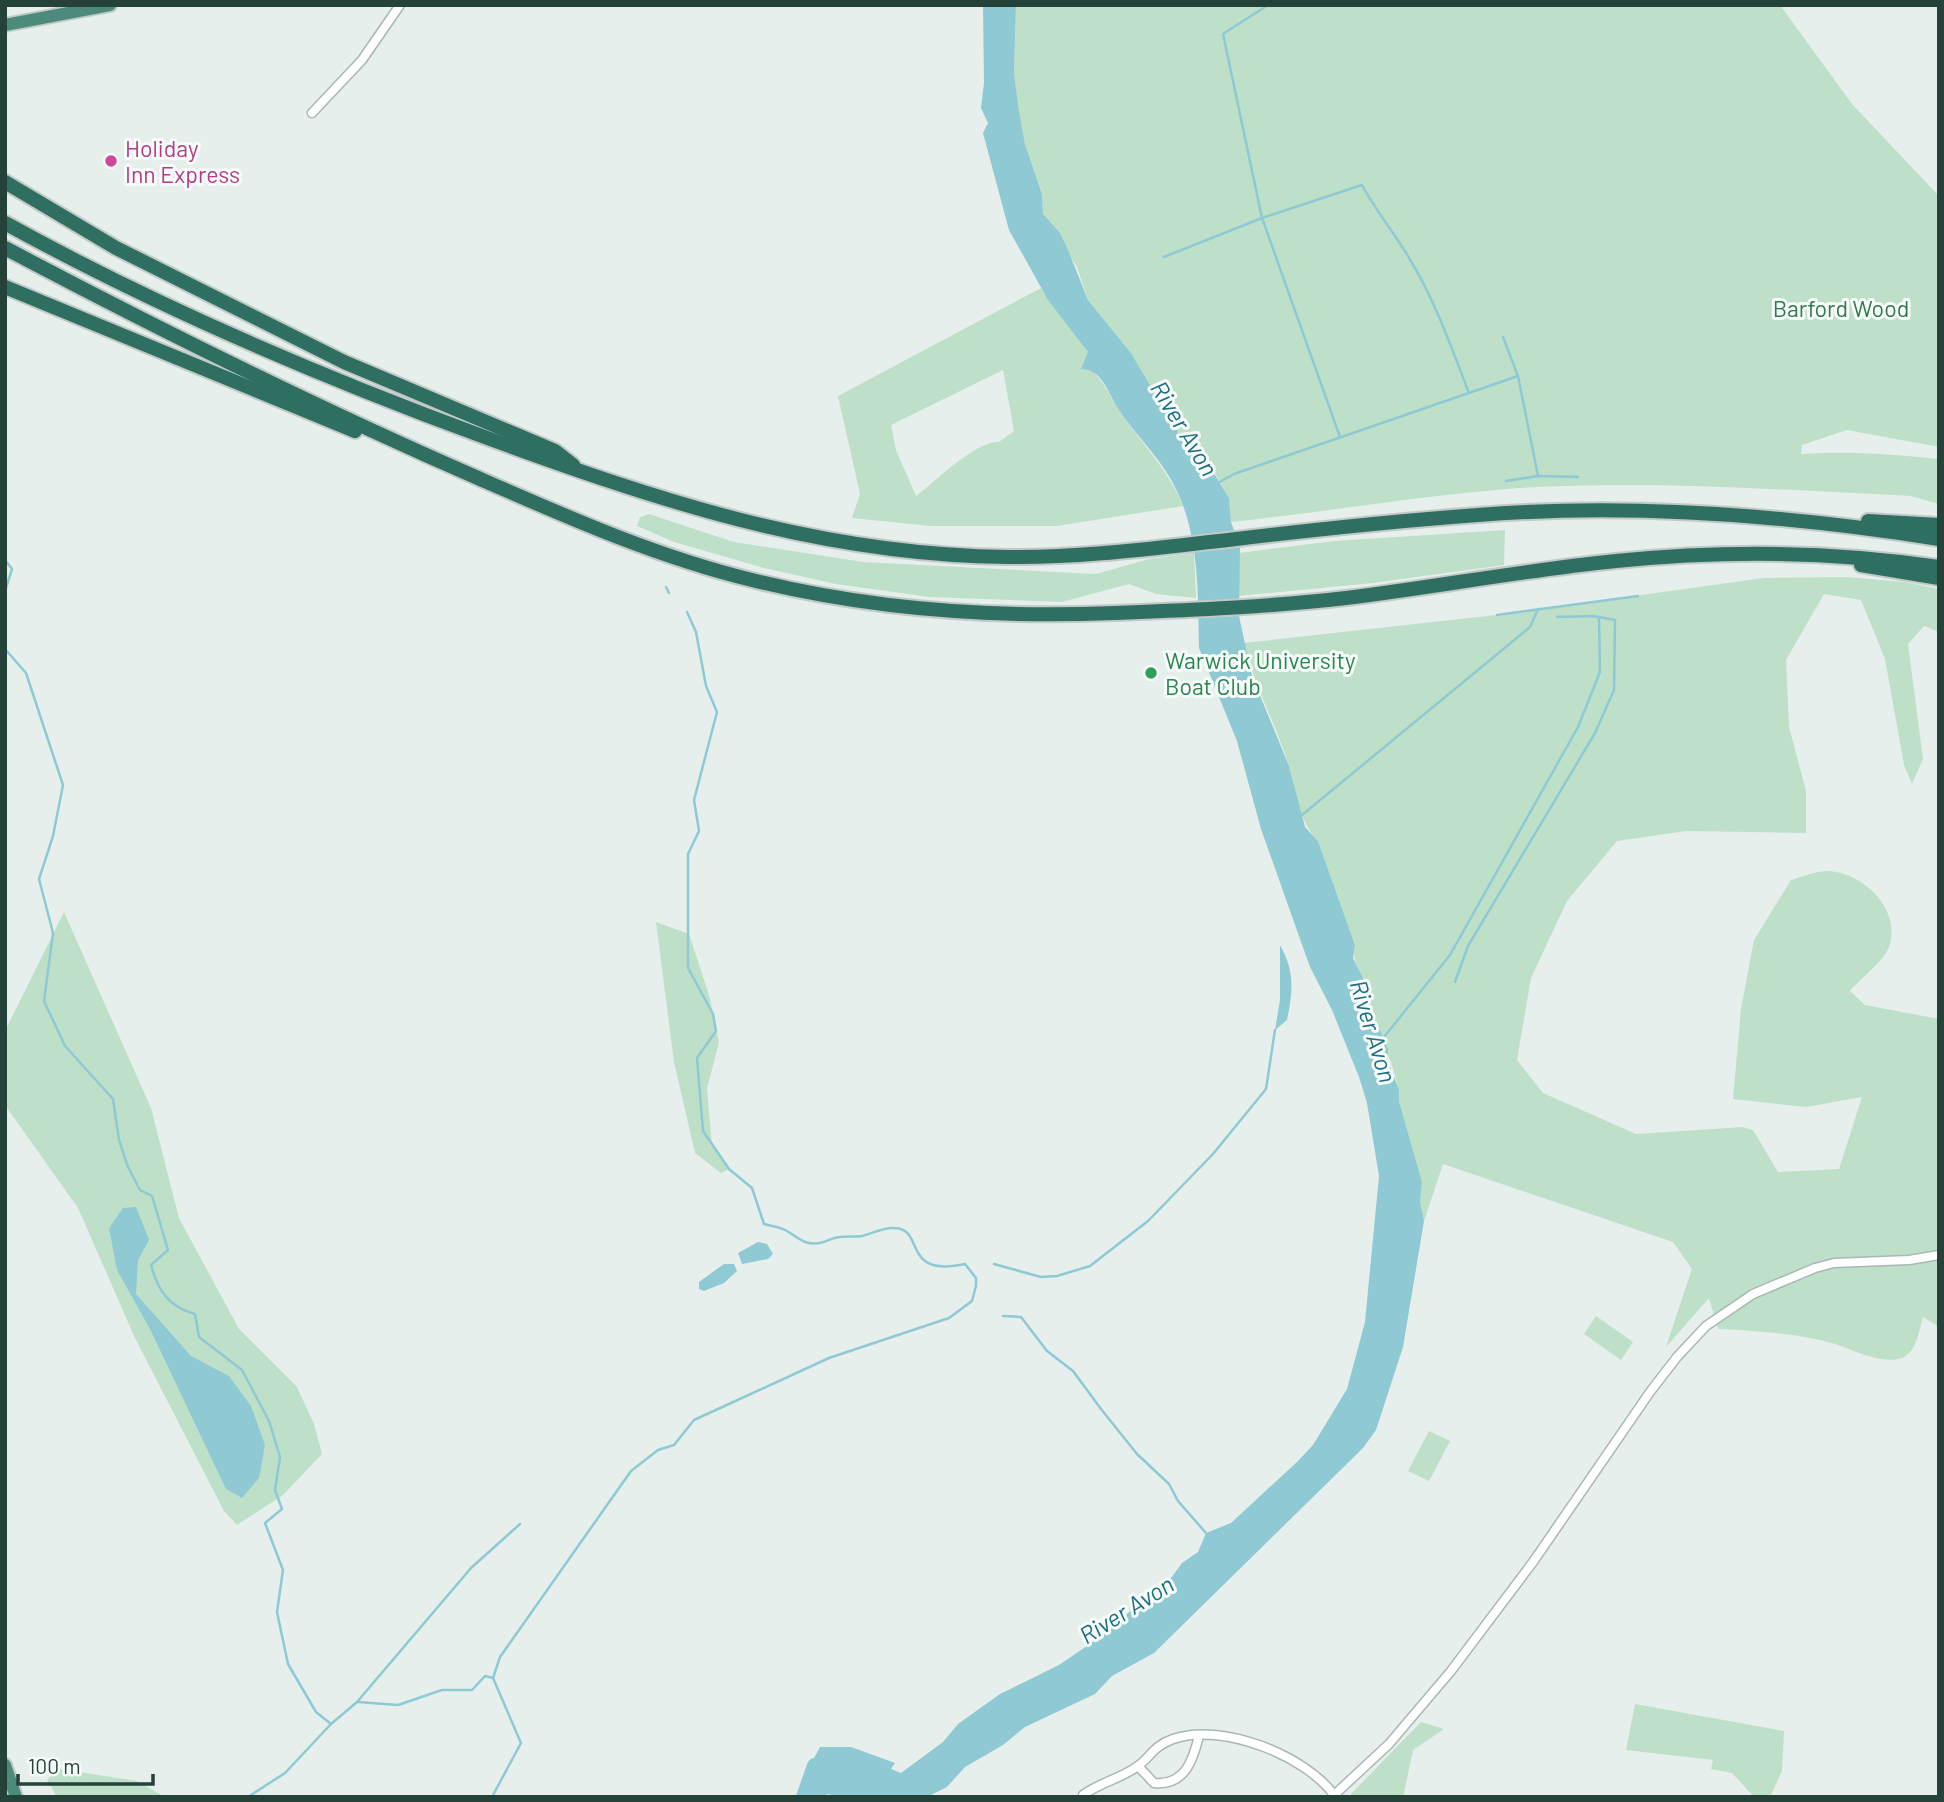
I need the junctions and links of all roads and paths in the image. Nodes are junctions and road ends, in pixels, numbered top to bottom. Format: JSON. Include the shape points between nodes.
{"nodes":[{"id":1,"x":110,"y":5,"type":"edge"},
{"id":2,"x":400,"y":5,"type":"edge"},
{"id":3,"x":95,"y":7,"type":"edge"},
{"id":4,"x":5,"y":25,"type":"edge"},
{"id":5,"x":312,"y":113,"type":"dead end"},
{"id":6,"x":5,"y":182,"type":"edge"},
{"id":7,"x":5,"y":223,"type":"edge"},
{"id":8,"x":5,"y":248,"type":"edge"},
{"id":9,"x":5,"y":288,"type":"edge"},
{"id":10,"x":400,"y":444,"type":"junction"},
{"id":11,"x":585,"y":474,"type":"junction"},
{"id":12,"x":1814,"y":521,"type":"junction"},
{"id":13,"x":1939,"y":525,"type":"edge"},
{"id":14,"x":1939,"y":539,"type":"edge"},
{"id":15,"x":1825,"y":555,"type":"junction"},
{"id":16,"x":1939,"y":567,"type":"edge"},
{"id":17,"x":1939,"y":578,"type":"edge"},
{"id":18,"x":1939,"y":1255,"type":"edge"},
{"id":19,"x":1199,"y":1736,"type":"junction"},
{"id":20,"x":5,"y":1765,"type":"edge"},
{"id":21,"x":1138,"y":1766,"type":"junction"},
{"id":22,"x":1083,"y":1795,"type":"edge"},
{"id":23,"x":1333,"y":1796,"type":"edge"},
{"id":24,"x":16,"y":1797,"type":"edge"}],
"edges":[{"from":1,"to":3,"type":"highway"},
{"from":2,"to":5,"type":"street","via":[[362,60]]},
{"from":3,"to":4,"type":"highway"},
{"from":6,"to":11,"type":"highway","via":[[106,243],[407,391],[555,451]]},
{"from":7,"to":11,"type":"highway","via":[[169,306],[294,361]]},
{"from":8,"to":10,"type":"highway","via":[[162,330]]},
{"from":9,"to":10,"type":"highway","via":[[339,426]]},
{"from":10,"to":15,"type":"highway","via":[[624,540],[750,579],[822,594],[926,607],[1110,613],[1282,604],[1612,561],[1745,553]]},
{"from":11,"to":12,"type":"highway","via":[[695,510],[791,533],[874,548],[1013,557],[1110,554],[1484,514],[1581,512]]},
{"from":12,"to":13,"type":"highway"},
{"from":12,"to":14,"type":"highway"},
{"from":15,"to":16,"type":"highway"},
{"from":15,"to":17,"type":"highway"},
{"from":18,"to":23,"type":"street","via":[[1815,1268],[1754,1294],[1706,1326],[1650,1392],[1451,1671],[1389,1744]]},
{"from":19,"to":21,"type":"street","via":[[1164,1743]]},
{"from":19,"to":21,"type":"street","via":[[1191,1766],[1178,1777],[1154,1783]]},
{"from":19,"to":23,"type":"street","via":[[1243,1741],[1275,1752],[1307,1767]]},
{"from":20,"to":24,"type":"highway"},
{"from":21,"to":22,"type":"street"}]}
